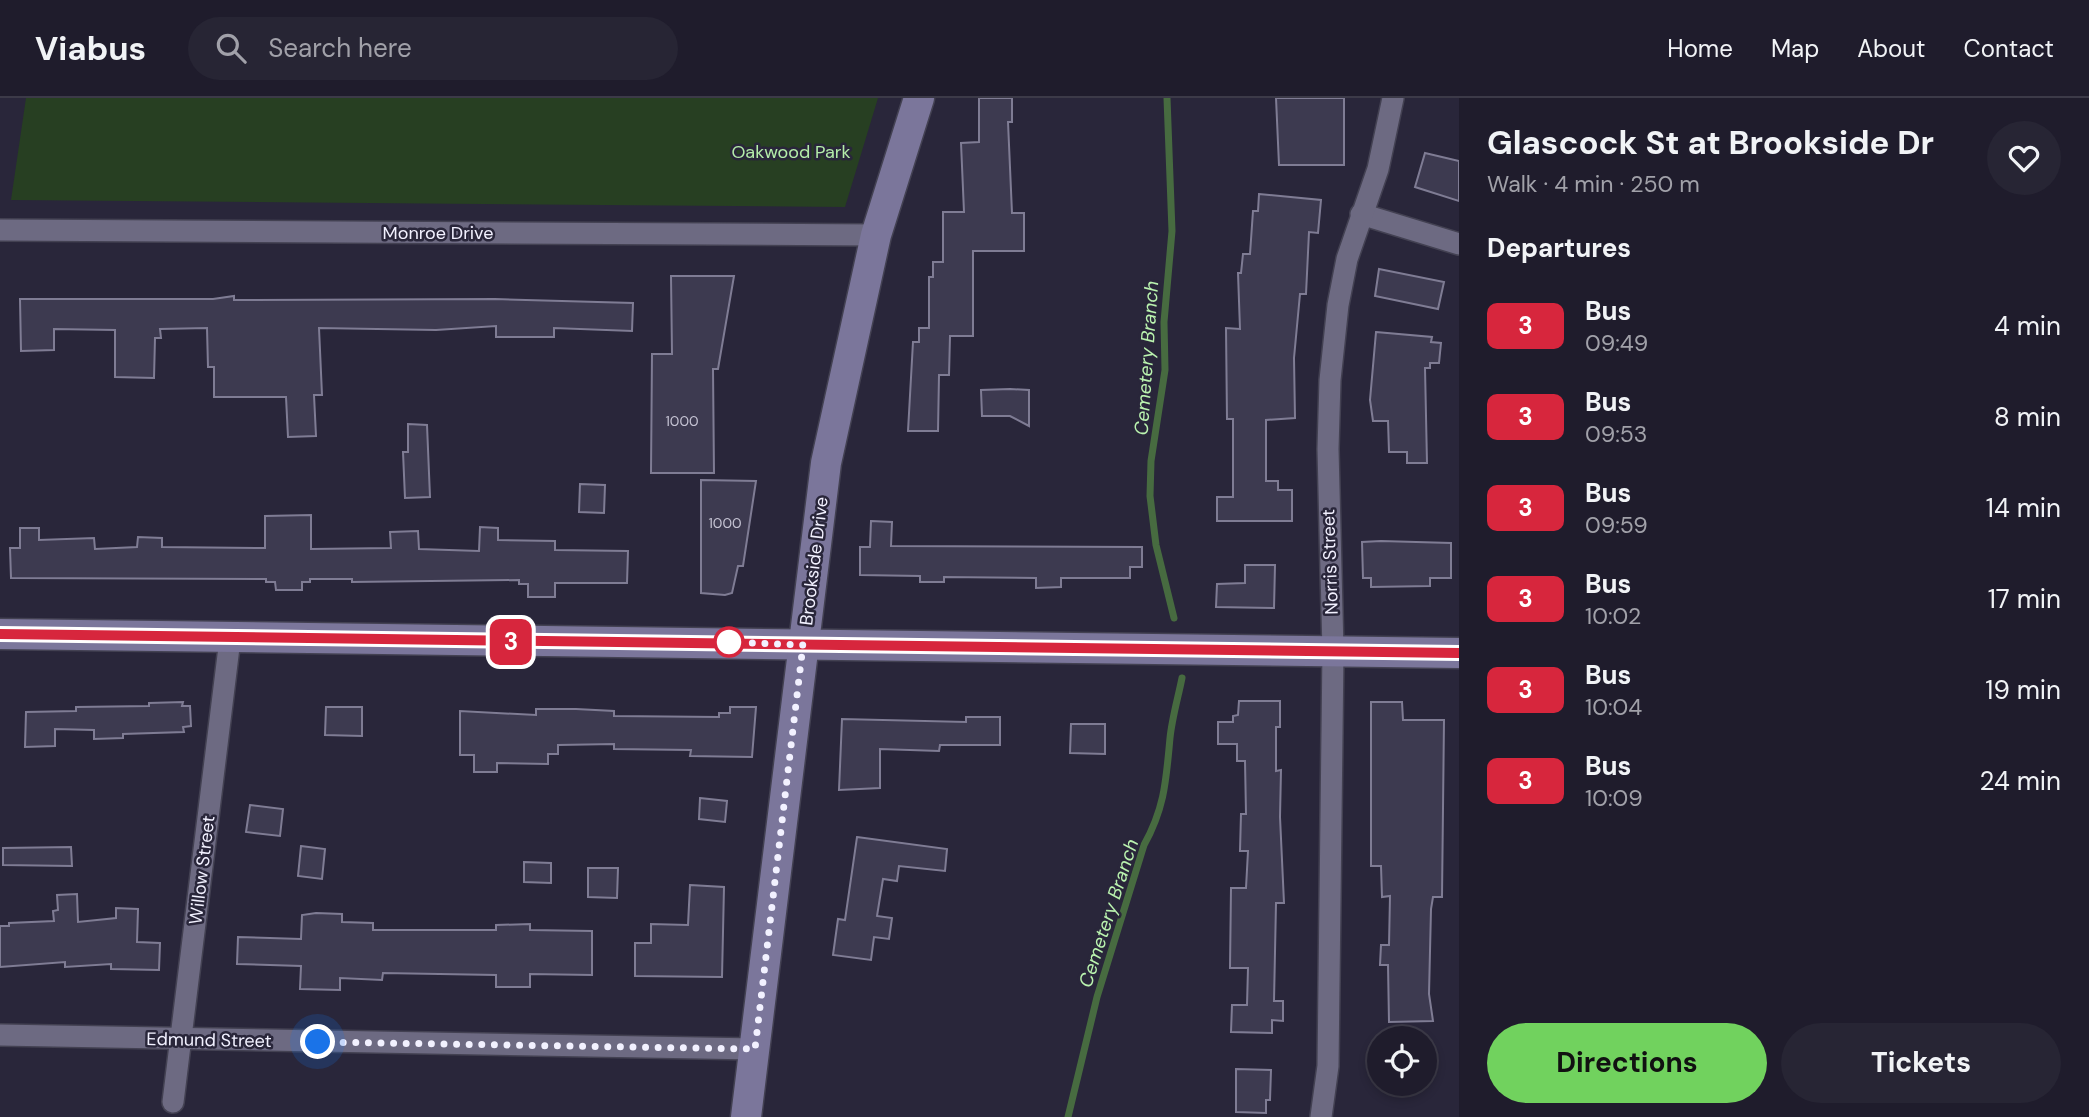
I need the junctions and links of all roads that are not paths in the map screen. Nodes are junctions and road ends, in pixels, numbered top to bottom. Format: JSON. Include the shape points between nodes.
{"nodes":[{"id":1,"x":919,"y":98,"type":"edge"},
{"id":2,"x":1393,"y":98,"type":"edge"},
{"id":3,"x":1361,"y":214,"type":"junction"},
{"id":4,"x":0,"y":230,"type":"edge"},
{"id":5,"x":876,"y":235,"type":"junction"},
{"id":6,"x":1459,"y":244,"type":"edge"},
{"id":7,"x":0,"y":634,"type":"edge"},
{"id":8,"x":230,"y":639,"type":"junction"},
{"id":9,"x":803,"y":645,"type":"junction"},
{"id":10,"x":1333,"y":651,"type":"junction"},
{"id":11,"x":1459,"y":653,"type":"edge"},
{"id":12,"x":0,"y":1035,"type":"edge"},
{"id":13,"x":181,"y":1039,"type":"junction"},
{"id":14,"x":755,"y":1049,"type":"junction"},
{"id":15,"x":173,"y":1102,"type":"dead end"},
{"id":16,"x":746,"y":1117,"type":"edge"},
{"id":17,"x":1321,"y":1117,"type":"edge"}],
"edges":[{"from":1,"to":5,"type":"street","name":"Brookside Drive"},
{"from":2,"to":3,"type":"street","name":"Norris Street","via":[[1378,169]]},
{"from":3,"to":6,"type":"street"},
{"from":3,"to":10,"type":"street","name":"Norris Street","via":[[1338,305],[1331,380],[1328,449]]},
{"from":4,"to":5,"type":"street","name":"Monroe Drive"},
{"from":5,"to":9,"type":"street","name":"Brookside Drive","via":[[826,463]]},
{"from":7,"to":8,"type":"street"},
{"from":8,"to":9,"type":"street"},
{"from":8,"to":13,"type":"street","name":"Willow Street"},
{"from":9,"to":10,"type":"street"},
{"from":9,"to":14,"type":"street","name":"Brookside Drive"},
{"from":10,"to":11,"type":"street"},
{"from":10,"to":17,"type":"street","name":"Norris Street","via":[[1328,1066]]},
{"from":12,"to":13,"type":"street","name":"Edmund Street"},
{"from":13,"to":14,"type":"street","name":"Edmund Street"},
{"from":13,"to":15,"type":"street","name":"Willow Street"},
{"from":14,"to":16,"type":"street","name":"Brookside Drive"}]}
